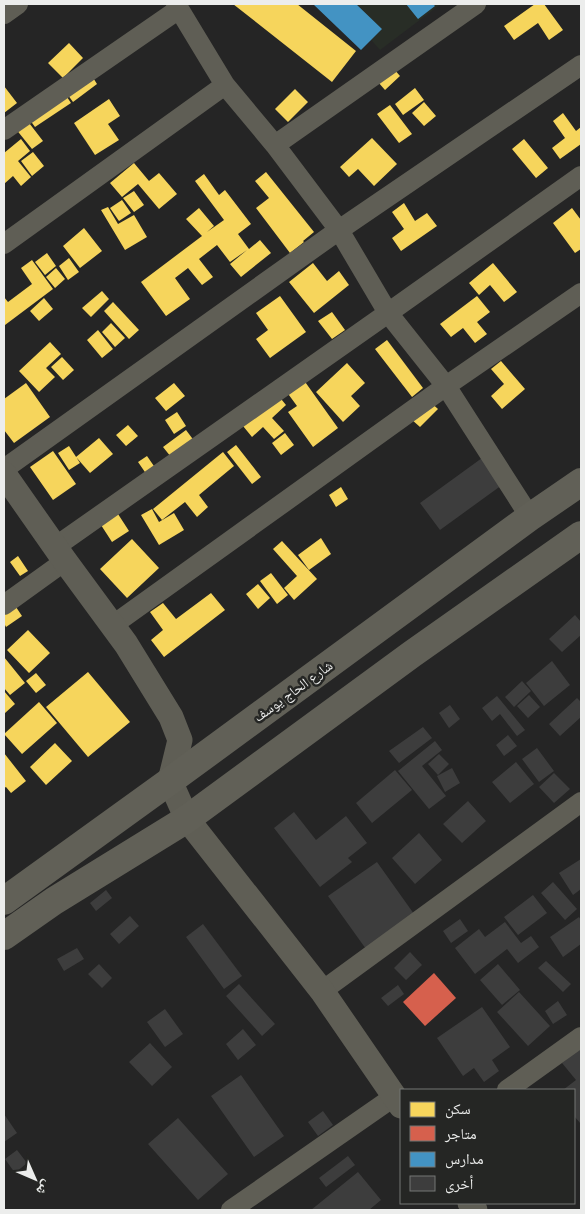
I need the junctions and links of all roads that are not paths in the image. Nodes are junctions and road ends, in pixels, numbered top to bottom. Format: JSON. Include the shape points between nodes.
{"nodes":[{"id":1,"x":18,"y":4,"type":"edge"},
{"id":2,"x":476,"y":4,"type":"edge"},
{"id":3,"x":177,"y":6,"type":"edge"},
{"id":4,"x":4,"y":14,"type":"edge"},
{"id":5,"x":581,"y":66,"type":"edge"},
{"id":6,"x":225,"y":85,"type":"junction"},
{"id":7,"x":4,"y":130,"type":"edge"},
{"id":8,"x":275,"y":145,"type":"junction"},
{"id":9,"x":581,"y":176,"type":"edge"},
{"id":10,"x":339,"y":230,"type":"junction"},
{"id":11,"x":4,"y":244,"type":"edge"},
{"id":12,"x":581,"y":293,"type":"edge"},
{"id":13,"x":388,"y":313,"type":"junction"},
{"id":14,"x":446,"y":386,"type":"junction"},
{"id":15,"x":4,"y":469,"type":"edge"},
{"id":16,"x":4,"y":474,"type":"edge"},
{"id":17,"x":581,"y":482,"type":"edge"},
{"id":18,"x":530,"y":517,"type":"junction"},
{"id":19,"x":580,"y":538,"type":"edge"},
{"id":20,"x":60,"y":554,"type":"junction"},
{"id":21,"x":4,"y":605,"type":"edge"},
{"id":22,"x":113,"y":625,"type":"junction"},
{"id":23,"x":170,"y":781,"type":"junction"},
{"id":24,"x":581,"y":802,"type":"edge"},
{"id":25,"x":187,"y":819,"type":"junction"},
{"id":26,"x":4,"y":901,"type":"edge"},
{"id":27,"x":4,"y":936,"type":"edge"},
{"id":28,"x":322,"y":991,"type":"junction"},
{"id":29,"x":581,"y":1037,"type":"edge"},
{"id":30,"x":507,"y":1089,"type":"edge"},
{"id":31,"x":398,"y":1101,"type":"edge"},
{"id":32,"x":231,"y":1210,"type":"edge"}],
"edges":[{"from":1,"to":4,"type":"street"},
{"from":2,"to":8,"type":"street"},
{"from":3,"to":6,"type":"street"},
{"from":3,"to":7,"type":"street"},
{"from":5,"to":10,"type":"street"},
{"from":6,"to":8,"type":"street"},
{"from":6,"to":11,"type":"street"},
{"from":8,"to":10,"type":"street"},
{"from":9,"to":13,"type":"street"},
{"from":10,"to":13,"type":"street"},
{"from":10,"to":15,"type":"street"},
{"from":12,"to":14,"type":"street"},
{"from":13,"to":14,"type":"street"},
{"from":13,"to":20,"type":"street"},
{"from":14,"to":18,"type":"street"},
{"from":14,"to":22,"type":"street"},
{"from":16,"to":20,"type":"street"},
{"from":17,"to":18,"type":"main road","name":"شارع الحاج يوسف"},
{"from":18,"to":23,"type":"main road","name":"شارع الحاج يوسف"},
{"from":19,"to":25,"type":"main road","via":[[412,654]]},
{"from":20,"to":21,"type":"street"},
{"from":20,"to":22,"type":"street"},
{"from":22,"to":23,"type":"street","via":[[171,717],[180,740]]},
{"from":23,"to":25,"type":"street"},
{"from":23,"to":26,"type":"main road","name":"شارع الحاج يوسف"},
{"from":24,"to":28,"type":"street"},
{"from":25,"to":27,"type":"main road","via":[[54,901]]},
{"from":25,"to":28,"type":"street"},
{"from":28,"to":31,"type":"street"},
{"from":29,"to":30,"type":"street"},
{"from":31,"to":32,"type":"street"}]}
